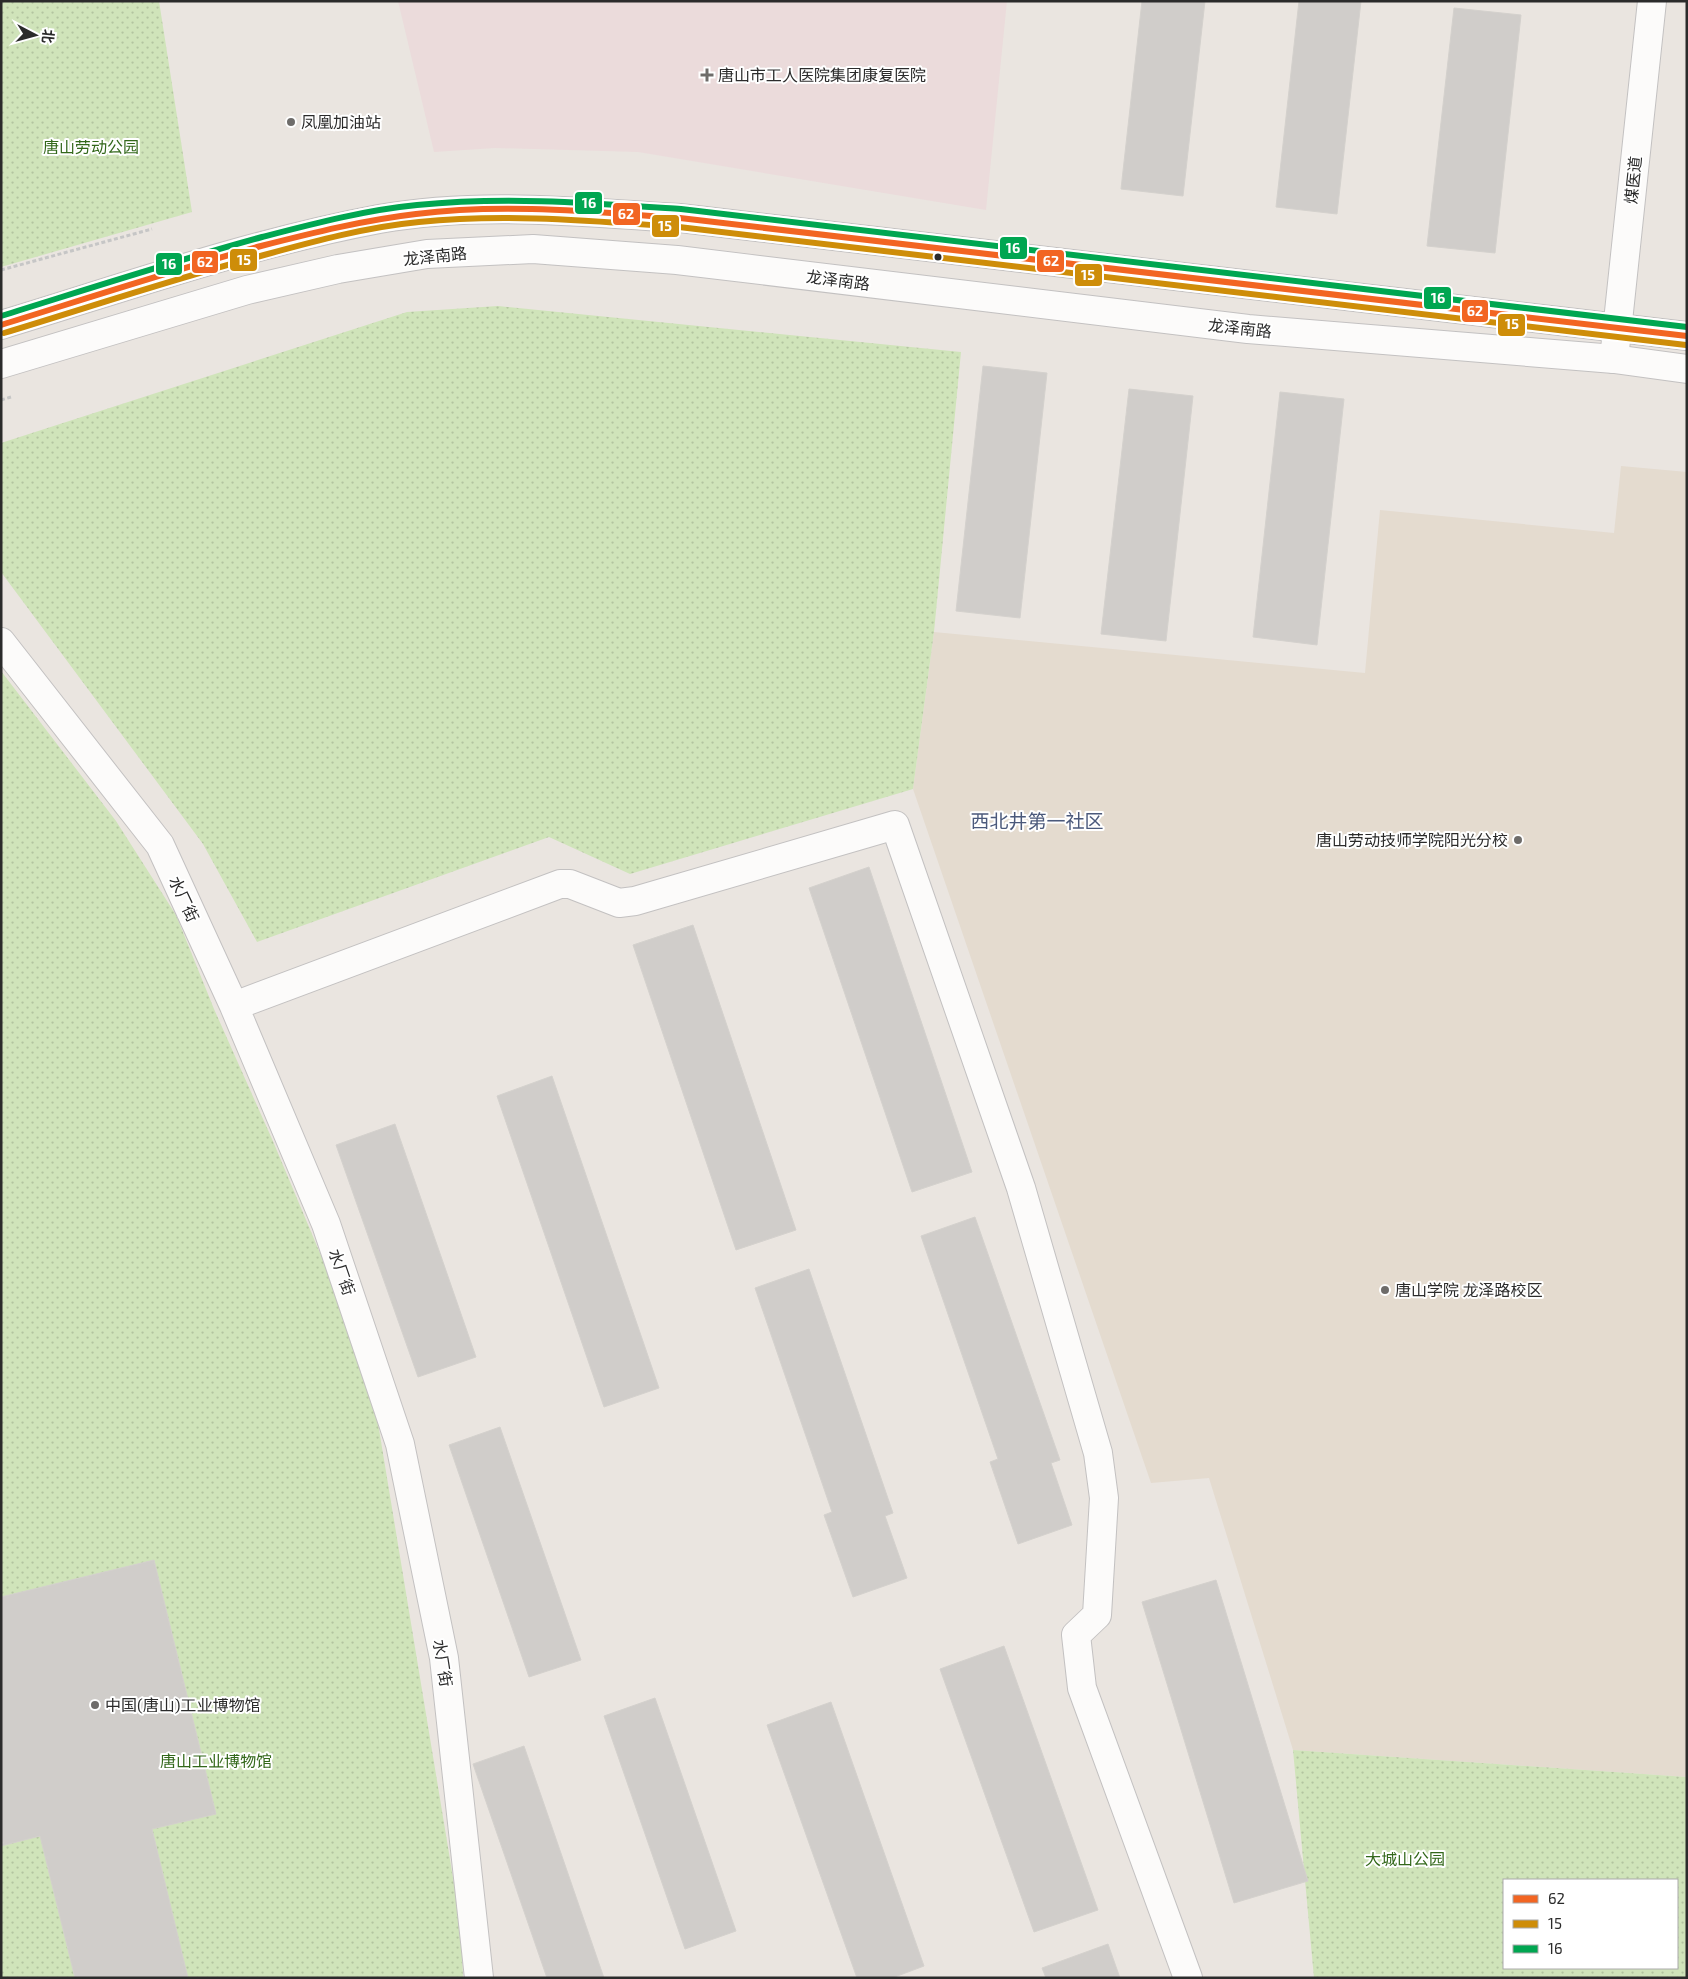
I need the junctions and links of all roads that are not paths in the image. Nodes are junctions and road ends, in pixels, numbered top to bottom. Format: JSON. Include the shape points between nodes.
{"nodes":[{"id":1,"x":1652,"y":1,"type":"edge"},
{"id":2,"x":1,"y":325,"type":"edge"},
{"id":3,"x":1618,"y":328,"type":"junction"},
{"id":4,"x":1687,"y":336,"type":"edge"},
{"id":5,"x":1614,"y":359,"type":"junction"},
{"id":6,"x":1,"y":364,"type":"edge"},
{"id":7,"x":1687,"y":369,"type":"edge"},
{"id":8,"x":1,"y":642,"type":"edge"},
{"id":9,"x":234,"y":1006,"type":"junction"},
{"id":10,"x":479,"y":1978,"type":"edge"},
{"id":11,"x":1188,"y":1978,"type":"edge"}],
"edges":[{"from":1,"to":3,"type":"street","name":"煤医道"},
{"from":2,"to":3,"type":"street","via":[[266,245],[370,221],[517,208],[680,218]]},
{"from":3,"to":4,"type":"street"},
{"from":3,"to":5,"type":"street","name":"煤医道"},
{"from":5,"to":6,"type":"street","name":"龙泽南路","via":[[1248,329],[677,260],[533,249],[427,254],[338,269],[247,290]]},
{"from":5,"to":7,"type":"street","name":"龙泽南路"},
{"from":8,"to":9,"type":"street","name":"水厂街","via":[[160,846]]},
{"from":9,"to":10,"type":"street","name":"水厂街","via":[[326,1224],[400,1444],[444,1658]]},
{"from":9,"to":11,"type":"street","via":[[560,884],[570,884],[618,903],[635,901],[895,825],[1020,1188],[1098,1453],[1104,1498],[1097,1615],[1076,1635],[1082,1688]]}]}
